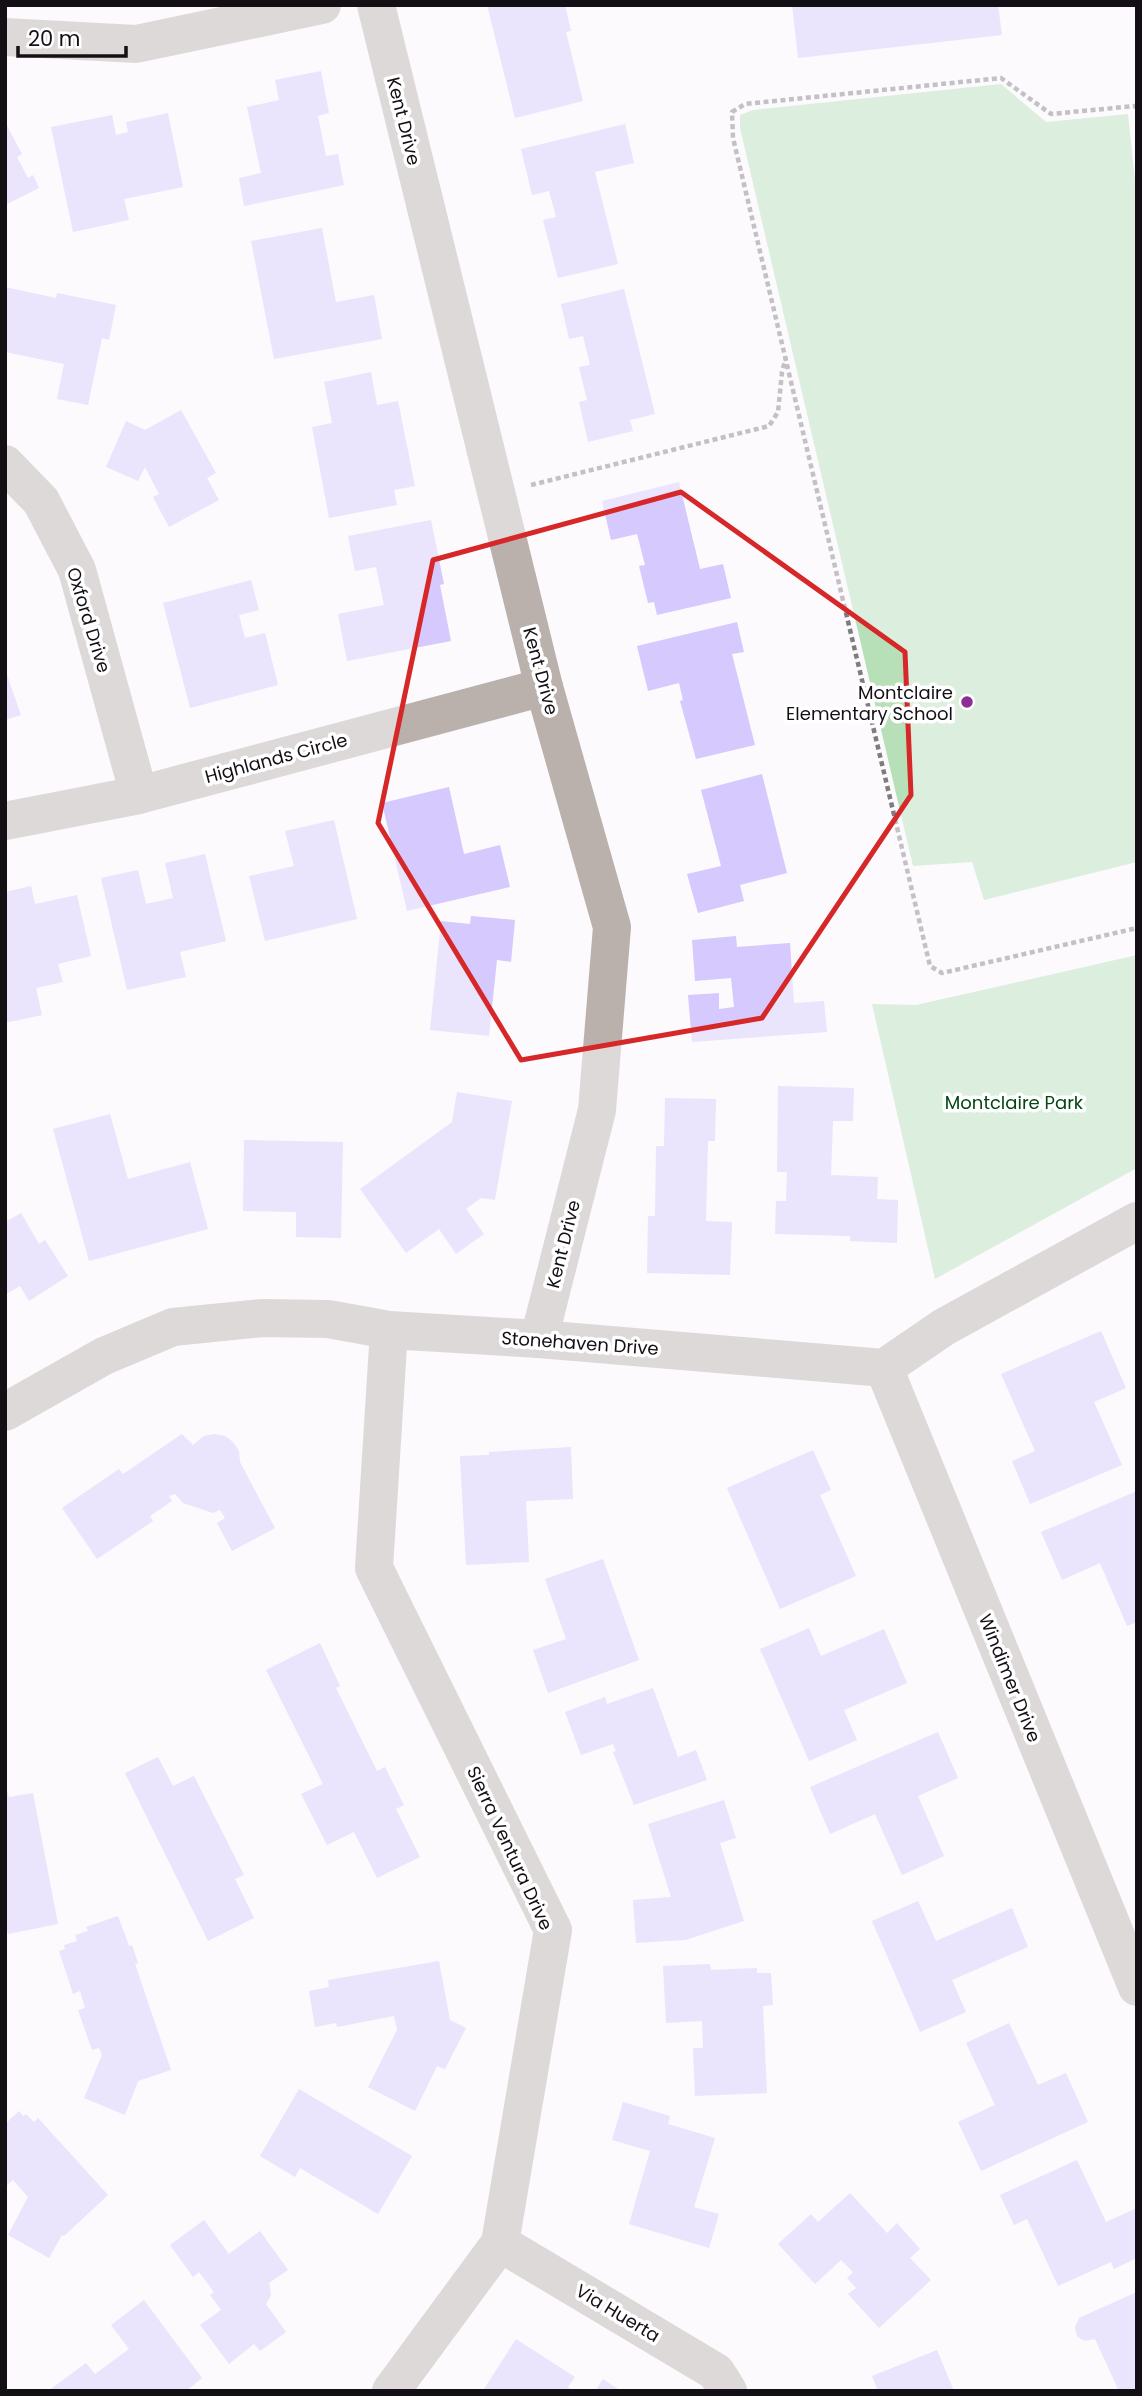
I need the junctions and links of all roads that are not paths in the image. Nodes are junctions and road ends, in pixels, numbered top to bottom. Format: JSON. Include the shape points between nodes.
{"nodes":[{"id":1,"x":322,"y":5,"type":"edge"},
{"id":2,"x":376,"y":5,"type":"edge"},
{"id":3,"x":5,"y":37,"type":"edge"},
{"id":4,"x":5,"y":464,"type":"edge"},
{"id":5,"x":544,"y":687,"type":"junction"},
{"id":6,"x":139,"y":794,"type":"junction"},
{"id":7,"x":5,"y":821,"type":"edge"},
{"id":8,"x":1137,"y":1221,"type":"edge"},
{"id":9,"x":389,"y":1330,"type":"junction"},
{"id":10,"x":539,"y":1339,"type":"junction"},
{"id":11,"x":884,"y":1368,"type":"junction"},
{"id":12,"x":5,"y":1412,"type":"edge"},
{"id":13,"x":1137,"y":1987,"type":"edge"},
{"id":14,"x":500,"y":2243,"type":"junction"},
{"id":15,"x":391,"y":2391,"type":"edge"},
{"id":16,"x":728,"y":2391,"type":"edge"}],
"edges":[{"from":1,"to":3,"type":"street","via":[[136,44]]},
{"from":2,"to":5,"type":"street","name":"Kent Drive"},
{"from":4,"to":6,"type":"street","name":"Oxford Drive","via":[[41,501],[77,570]]},
{"from":5,"to":6,"type":"street","name":"Highlands Circle"},
{"from":5,"to":10,"type":"street","name":"Kent Drive","via":[[612,927],[597,1110]]},
{"from":6,"to":7,"type":"street","name":"Highlands Circle"},
{"from":8,"to":11,"type":"street","via":[[944,1327]]},
{"from":9,"to":10,"type":"street","name":"Stonehaven Drive"},
{"from":9,"to":12,"type":"street","name":"Stonehaven Drive","via":[[328,1319],[262,1318],[173,1327],[104,1356]]},
{"from":9,"to":14,"type":"street","name":"Sierra Ventura Drive","via":[[374,1568],[553,1930]]},
{"from":10,"to":11,"type":"street","name":"Stonehaven Drive"},
{"from":11,"to":13,"type":"street","name":"Windimer Drive"},
{"from":14,"to":15,"type":"street","name":"Sierra Ventura Drive"},
{"from":14,"to":16,"type":"street","name":"Via Huerta","via":[[716,2372]]}]}
